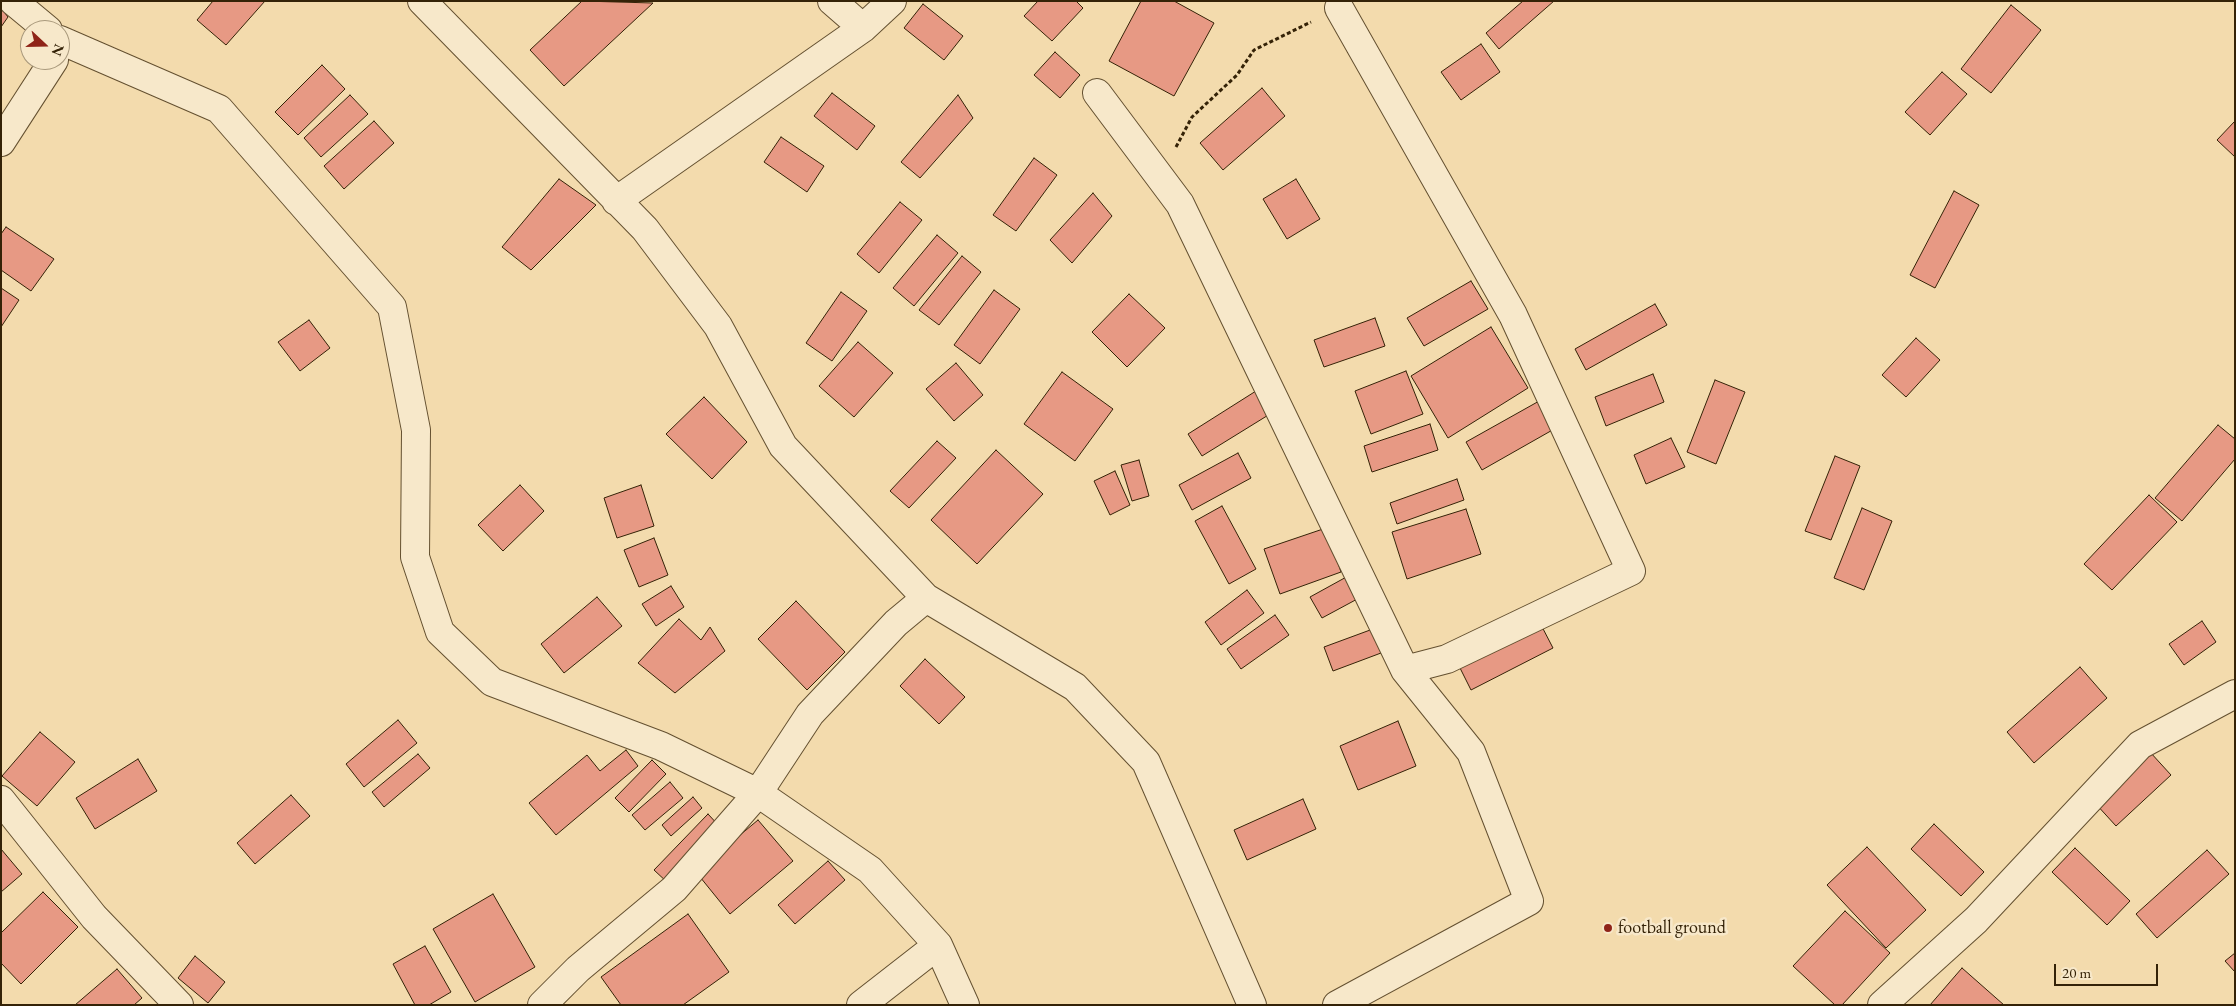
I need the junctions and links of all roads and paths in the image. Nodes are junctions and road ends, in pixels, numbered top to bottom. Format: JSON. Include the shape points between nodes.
{"nodes":[{"id":1,"x":13,"y":1,"type":"edge"},
{"id":2,"x":422,"y":1,"type":"edge"},
{"id":3,"x":832,"y":1,"type":"edge"},
{"id":4,"x":892,"y":1,"type":"edge"},
{"id":5,"x":1340,"y":8,"type":"joint"},
{"id":6,"x":32,"y":20,"type":"edge"},
{"id":7,"x":863,"y":28,"type":"junction"},
{"id":8,"x":70,"y":50,"type":"edge"},
{"id":9,"x":43,"y":70,"type":"edge"},
{"id":10,"x":1097,"y":93,"type":"dead end"},
{"id":11,"x":1,"y":142,"type":"edge"},
{"id":12,"x":1159,"y":177,"type":"junction"},
{"id":13,"x":616,"y":200,"type":"junction"},
{"id":14,"x":926,"y":598,"type":"junction"},
{"id":15,"x":1405,"y":670,"type":"junction"},
{"id":16,"x":2235,"y":694,"type":"edge"},
{"id":17,"x":758,"y":793,"type":"junction"},
{"id":18,"x":1,"y":800,"type":"edge"},
{"id":19,"x":938,"y":945,"type":"junction"},
{"id":20,"x":179,"y":1005,"type":"edge"},
{"id":21,"x":542,"y":1005,"type":"edge"},
{"id":22,"x":861,"y":1005,"type":"edge"},
{"id":23,"x":964,"y":1005,"type":"edge"},
{"id":24,"x":1252,"y":1005,"type":"edge"},
{"id":25,"x":1337,"y":1005,"type":"edge"},
{"id":26,"x":1882,"y":1005,"type":"edge"}],
"edges":[{"from":1,"to":6,"type":"street"},
{"from":2,"to":13,"type":"street"},
{"from":3,"to":7,"type":"street"},
{"from":4,"to":7,"type":"street"},
{"from":5,"to":12,"type":"path","via":[[1254,50],[1237,75],[1192,117]]},
{"from":5,"to":15,"type":"street","via":[[1513,315],[1631,571],[1447,659]]},
{"from":7,"to":13,"type":"street"},
{"from":8,"to":17,"type":"street","via":[[219,109],[392,308],[416,430],[416,557],[440,632],[492,682],[661,746]]},
{"from":9,"to":11,"type":"street"},
{"from":10,"to":12,"type":"street"},
{"from":12,"to":15,"type":"street","via":[[1180,204]]},
{"from":13,"to":14,"type":"street","via":[[645,229],[718,326],[782,446]]},
{"from":14,"to":17,"type":"street","via":[[896,623],[810,714]]},
{"from":14,"to":24,"type":"street","via":[[1075,687],[1146,762]]},
{"from":15,"to":25,"type":"street","via":[[1471,752],[1529,901]]},
{"from":16,"to":26,"type":"street","via":[[2140,745],[1976,920]]},
{"from":17,"to":19,"type":"street","via":[[870,870]]},
{"from":17,"to":21,"type":"street","via":[[674,889],[578,969]]},
{"from":18,"to":20,"type":"street","via":[[94,917]]},
{"from":19,"to":22,"type":"street"},
{"from":19,"to":23,"type":"street"}]}
